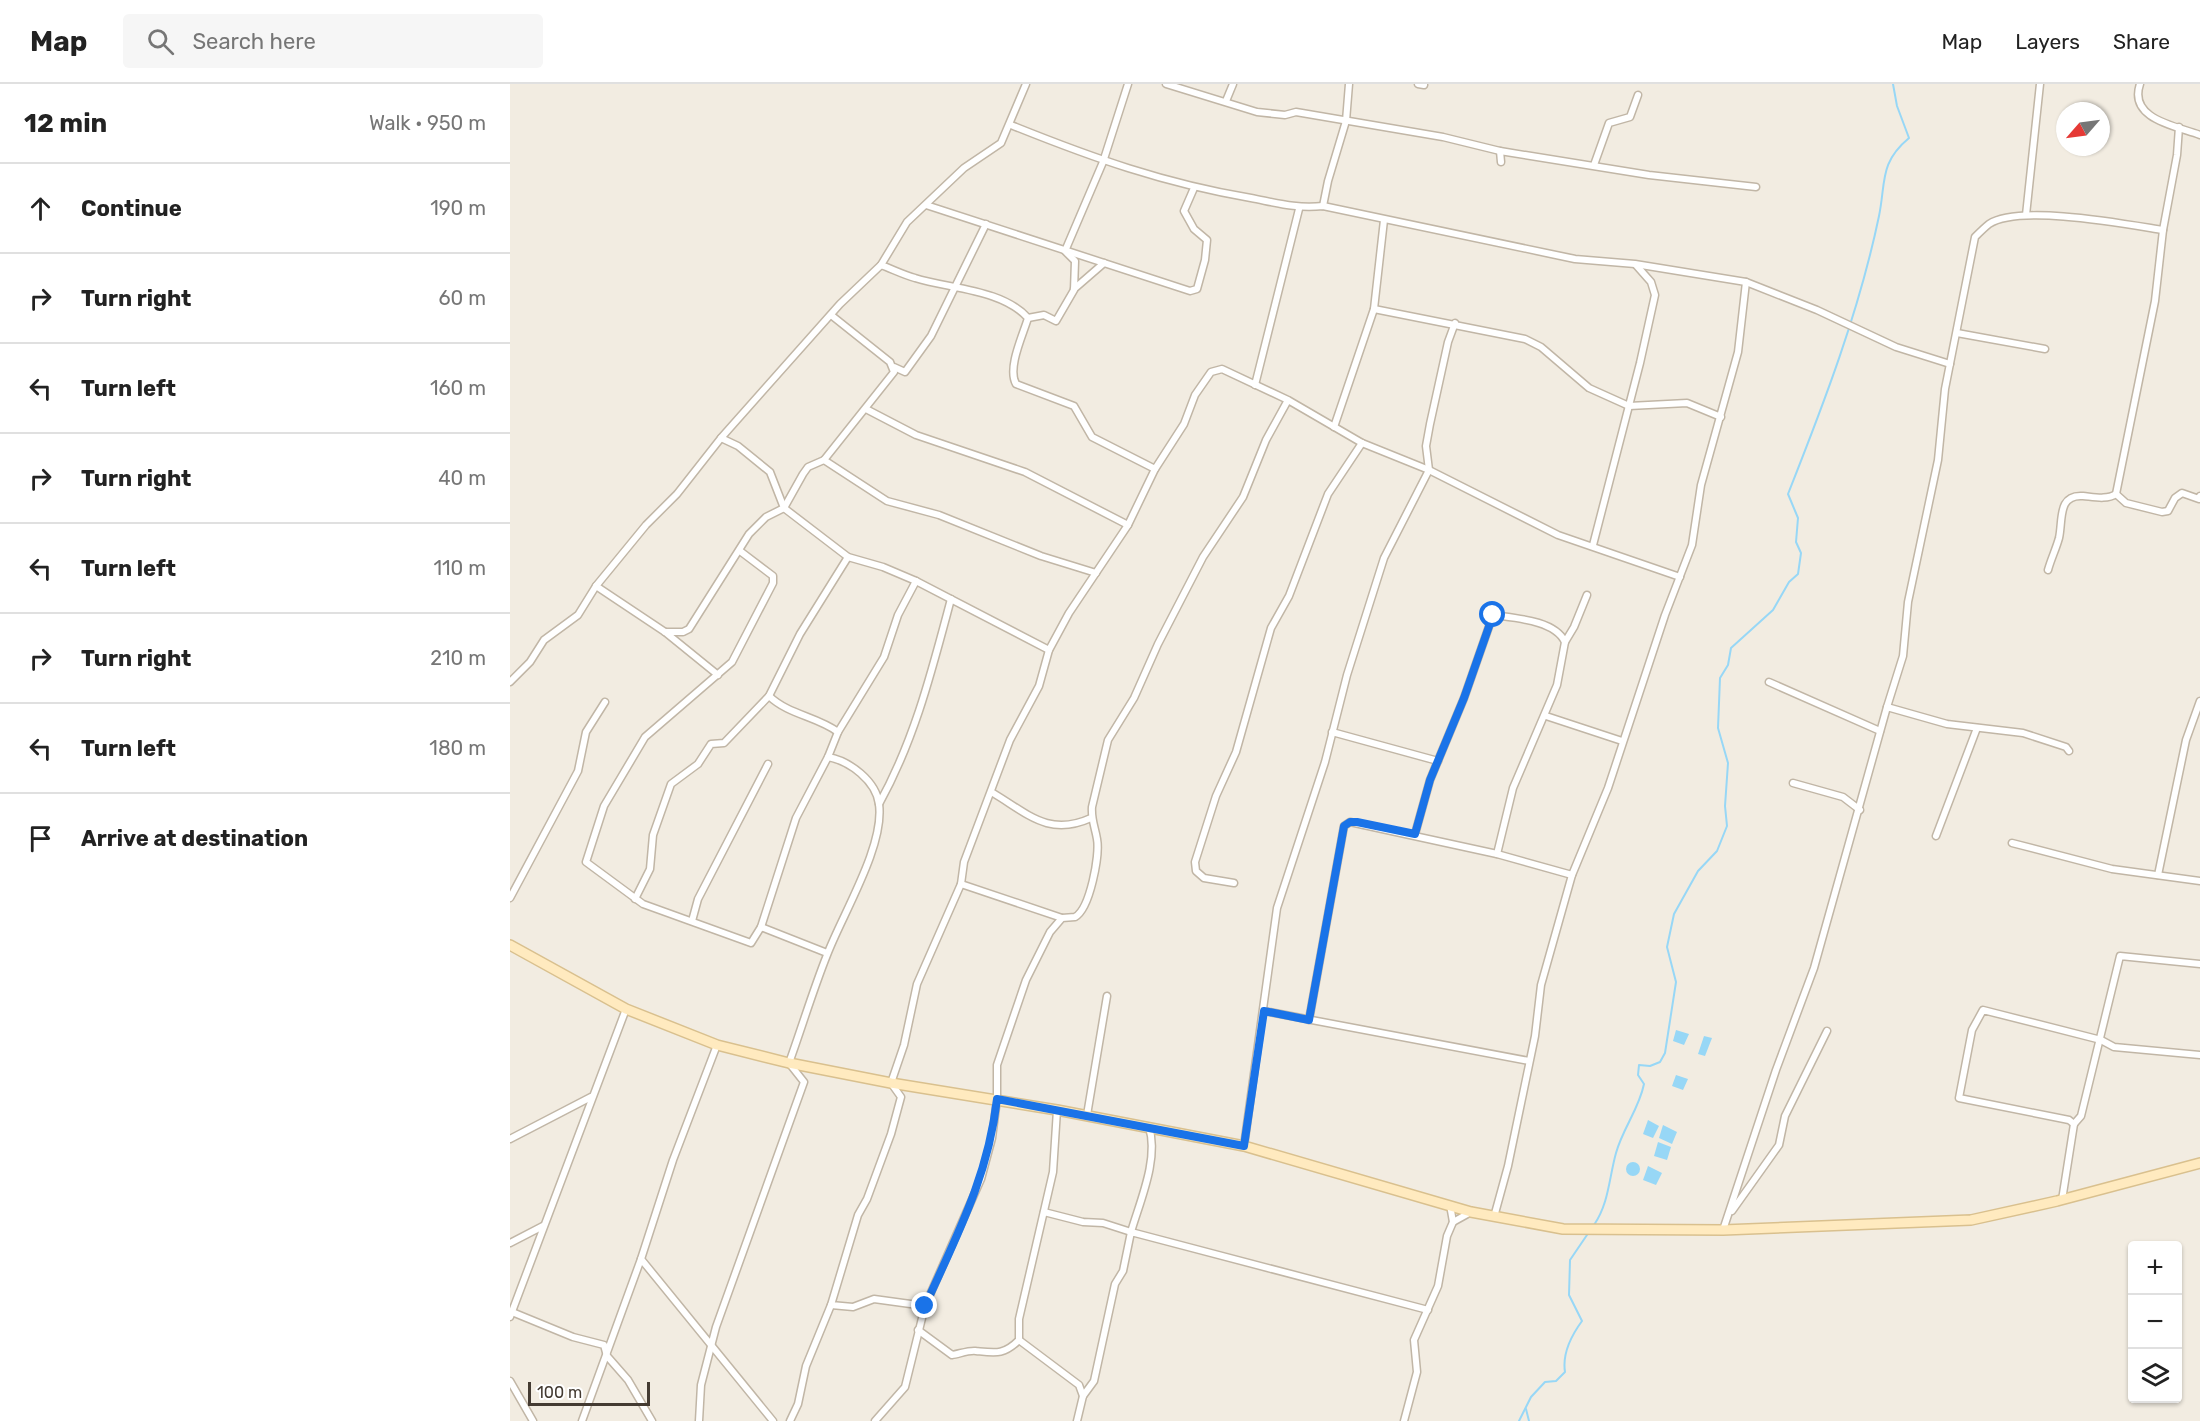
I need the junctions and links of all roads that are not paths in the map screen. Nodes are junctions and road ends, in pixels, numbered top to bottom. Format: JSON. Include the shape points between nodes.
{"nodes":[{"id":1,"x":1026,"y":84,"type":"edge"},
{"id":2,"x":1128,"y":84,"type":"edge"},
{"id":3,"x":1166,"y":84,"type":"edge"},
{"id":4,"x":1233,"y":84,"type":"edge"},
{"id":5,"x":1349,"y":84,"type":"edge"},
{"id":6,"x":2040,"y":84,"type":"edge"},
{"id":7,"x":2140,"y":84,"type":"edge"},
{"id":8,"x":1638,"y":95,"type":"dead end"},
{"id":9,"x":1226,"y":101,"type":"junction"},
{"id":10,"x":1346,"y":121,"type":"junction"},
{"id":11,"x":1011,"y":125,"type":"junction"},
{"id":12,"x":2179,"y":127,"type":"junction"},
{"id":13,"x":2200,"y":135,"type":"edge"},
{"id":14,"x":1500,"y":151,"type":"junction"},
{"id":15,"x":1103,"y":162,"type":"junction"},
{"id":16,"x":1501,"y":162,"type":"dead end"},
{"id":17,"x":1594,"y":165,"type":"junction"},
{"id":18,"x":1756,"y":187,"type":"dead end"},
{"id":19,"x":1194,"y":188,"type":"junction"},
{"id":20,"x":926,"y":205,"type":"junction"},
{"id":21,"x":1323,"y":206,"type":"junction"},
{"id":22,"x":1299,"y":209,"type":"junction"},
{"id":23,"x":2026,"y":215,"type":"junction"},
{"id":24,"x":1384,"y":219,"type":"junction"},
{"id":25,"x":986,"y":224,"type":"junction"},
{"id":26,"x":2163,"y":230,"type":"junction"},
{"id":27,"x":1065,"y":251,"type":"junction"},
{"id":28,"x":1104,"y":263,"type":"junction"},
{"id":29,"x":1635,"y":264,"type":"junction"},
{"id":30,"x":880,"y":265,"type":"junction"},
{"id":31,"x":1746,"y":282,"type":"junction"},
{"id":32,"x":954,"y":286,"type":"junction"},
{"id":33,"x":1074,"y":290,"type":"junction"},
{"id":34,"x":1374,"y":309,"type":"junction"},
{"id":35,"x":831,"y":315,"type":"junction"},
{"id":36,"x":1028,"y":318,"type":"junction"},
{"id":37,"x":1455,"y":323,"type":"junction"},
{"id":38,"x":1957,"y":333,"type":"junction"},
{"id":39,"x":2045,"y":350,"type":"dead end"},
{"id":40,"x":1950,"y":364,"type":"junction"},
{"id":41,"x":894,"y":367,"type":"junction"},
{"id":42,"x":1255,"y":385,"type":"junction"},
{"id":43,"x":1288,"y":400,"type":"junction"},
{"id":44,"x":1629,"y":406,"type":"junction"},
{"id":45,"x":866,"y":409,"type":"junction"},
{"id":46,"x":1721,"y":417,"type":"junction"},
{"id":47,"x":1334,"y":427,"type":"junction"},
{"id":48,"x":721,"y":438,"type":"junction"},
{"id":49,"x":1362,"y":443,"type":"junction"},
{"id":50,"x":824,"y":460,"type":"junction"},
{"id":51,"x":1155,"y":469,"type":"junction"},
{"id":52,"x":1429,"y":471,"type":"junction"},
{"id":53,"x":2116,"y":494,"type":"junction"},
{"id":54,"x":2200,"y":496,"type":"edge"},
{"id":55,"x":784,"y":508,"type":"junction"},
{"id":56,"x":1128,"y":525,"type":"junction"},
{"id":57,"x":1593,"y":545,"type":"junction"},
{"id":58,"x":740,"y":551,"type":"junction"},
{"id":59,"x":848,"y":557,"type":"junction"},
{"id":60,"x":2048,"y":570,"type":"dead end"},
{"id":61,"x":1096,"y":573,"type":"junction"},
{"id":62,"x":1680,"y":577,"type":"junction"},
{"id":63,"x":916,"y":581,"type":"junction"},
{"id":64,"x":596,"y":586,"type":"junction"},
{"id":65,"x":1587,"y":595,"type":"dead end"},
{"id":66,"x":951,"y":599,"type":"junction"},
{"id":67,"x":665,"y":632,"type":"junction"},
{"id":68,"x":1565,"y":642,"type":"junction"},
{"id":69,"x":1049,"y":650,"type":"junction"},
{"id":70,"x":718,"y":675,"type":"junction"},
{"id":71,"x":510,"y":682,"type":"edge"},
{"id":72,"x":1769,"y":682,"type":"dead end"},
{"id":73,"x":769,"y":696,"type":"junction"},
{"id":74,"x":2200,"y":701,"type":"edge"},
{"id":75,"x":605,"y":702,"type":"dead end"},
{"id":76,"x":1887,"y":707,"type":"junction"},
{"id":77,"x":1546,"y":716,"type":"junction"},
{"id":78,"x":1977,"y":728,"type":"junction"},
{"id":79,"x":1880,"y":730,"type":"junction"},
{"id":80,"x":838,"y":732,"type":"junction"},
{"id":81,"x":1332,"y":732,"type":"junction"},
{"id":82,"x":1622,"y":741,"type":"junction"},
{"id":83,"x":2069,"y":751,"type":"dead end"},
{"id":84,"x":828,"y":757,"type":"junction"},
{"id":85,"x":1438,"y":761,"type":"junction"},
{"id":86,"x":768,"y":764,"type":"dead end"},
{"id":87,"x":1792,"y":783,"type":"dead end"},
{"id":88,"x":993,"y":793,"type":"junction"},
{"id":89,"x":879,"y":804,"type":"junction"},
{"id":90,"x":1860,"y":810,"type":"junction"},
{"id":91,"x":1091,"y":818,"type":"junction"},
{"id":92,"x":1415,"y":834,"type":"junction"},
{"id":93,"x":1936,"y":836,"type":"dead end"},
{"id":94,"x":2012,"y":843,"type":"dead end"},
{"id":95,"x":1497,"y":854,"type":"junction"},
{"id":96,"x":1572,"y":875,"type":"junction"},
{"id":97,"x":2158,"y":875,"type":"junction"},
{"id":98,"x":2200,"y":881,"type":"edge"},
{"id":99,"x":1234,"y":883,"type":"dead end"},
{"id":100,"x":961,"y":884,"type":"junction"},
{"id":101,"x":510,"y":898,"type":"edge"},
{"id":102,"x":635,"y":899,"type":"junction"},
{"id":103,"x":1062,"y":918,"type":"junction"},
{"id":104,"x":692,"y":921,"type":"junction"},
{"id":105,"x":761,"y":927,"type":"junction"},
{"id":106,"x":510,"y":945,"type":"edge"},
{"id":107,"x":827,"y":952,"type":"junction"},
{"id":108,"x":2200,"y":964,"type":"edge"},
{"id":109,"x":1107,"y":996,"type":"dead end"},
{"id":110,"x":626,"y":1009,"type":"junction"},
{"id":111,"x":1264,"y":1011,"type":"junction"},
{"id":112,"x":1309,"y":1020,"type":"junction"},
{"id":113,"x":1827,"y":1031,"type":"dead end"},
{"id":114,"x":2100,"y":1041,"type":"junction"},
{"id":115,"x":717,"y":1045,"type":"junction"},
{"id":116,"x":2200,"y":1055,"type":"edge"},
{"id":117,"x":1529,"y":1061,"type":"junction"},
{"id":118,"x":789,"y":1063,"type":"junction"},
{"id":119,"x":891,"y":1083,"type":"junction"},
{"id":120,"x":592,"y":1097,"type":"junction"},
{"id":121,"x":997,"y":1099,"type":"junction"},
{"id":122,"x":1057,"y":1110,"type":"junction"},
{"id":123,"x":1087,"y":1115,"type":"junction"},
{"id":124,"x":2074,"y":1124,"type":"junction"},
{"id":125,"x":1149,"y":1127,"type":"junction"},
{"id":126,"x":510,"y":1139,"type":"edge"},
{"id":127,"x":1244,"y":1146,"type":"junction"},
{"id":128,"x":2200,"y":1162,"type":"edge"},
{"id":129,"x":2062,"y":1200,"type":"junction"},
{"id":130,"x":1450,"y":1205,"type":"junction"},
{"id":131,"x":1044,"y":1212,"type":"junction"},
{"id":132,"x":1471,"y":1212,"type":"junction"},
{"id":133,"x":1728,"y":1216,"type":"junction"},
{"id":134,"x":1494,"y":1217,"type":"junction"},
{"id":135,"x":1453,"y":1222,"type":"junction"},
{"id":136,"x":544,"y":1226,"type":"junction"},
{"id":137,"x":1723,"y":1230,"type":"junction"},
{"id":138,"x":1131,"y":1232,"type":"junction"},
{"id":139,"x":510,"y":1243,"type":"edge"},
{"id":140,"x":641,"y":1260,"type":"junction"},
{"id":141,"x":831,"y":1305,"type":"junction"},
{"id":142,"x":925,"y":1306,"type":"junction"},
{"id":143,"x":1428,"y":1310,"type":"junction"},
{"id":144,"x":511,"y":1314,"type":"edge"},
{"id":145,"x":918,"y":1330,"type":"junction"},
{"id":146,"x":1019,"y":1340,"type":"junction"},
{"id":147,"x":711,"y":1347,"type":"junction"},
{"id":148,"x":607,"y":1356,"type":"junction"},
{"id":149,"x":510,"y":1381,"type":"edge"},
{"id":150,"x":1083,"y":1396,"type":"junction"},
{"id":151,"x":533,"y":1421,"type":"edge"},
{"id":152,"x":582,"y":1421,"type":"edge"},
{"id":153,"x":652,"y":1421,"type":"edge"},
{"id":154,"x":699,"y":1421,"type":"edge"},
{"id":155,"x":773,"y":1421,"type":"edge"},
{"id":156,"x":790,"y":1421,"type":"edge"},
{"id":157,"x":876,"y":1421,"type":"edge"},
{"id":158,"x":1077,"y":1421,"type":"edge"},
{"id":159,"x":1404,"y":1421,"type":"edge"}],
"edges":[{"from":1,"to":11,"type":"street"},
{"from":2,"to":15,"type":"street"},
{"from":3,"to":9,"type":"street"},
{"from":4,"to":9,"type":"street"},
{"from":5,"to":10,"type":"street"},
{"from":6,"to":23,"type":"street"},
{"from":7,"to":12,"type":"street","via":[[2137,93],[2142,110]]},
{"from":8,"to":17,"type":"street","via":[[1629,117],[1609,123]]},
{"from":9,"to":10,"type":"street","via":[[1257,112],[1296,112]]},
{"from":10,"to":14,"type":"street"},
{"from":10,"to":21,"type":"street"},
{"from":11,"to":15,"type":"street"},
{"from":11,"to":20,"type":"street","via":[[1001,143],[963,168]]},
{"from":12,"to":13,"type":"street"},
{"from":12,"to":26,"type":"street"},
{"from":14,"to":16,"type":"street"},
{"from":14,"to":17,"type":"street"},
{"from":15,"to":19,"type":"street"},
{"from":15,"to":27,"type":"street"},
{"from":17,"to":18,"type":"street"},
{"from":19,"to":22,"type":"street"},
{"from":19,"to":28,"type":"street","via":[[1184,211],[1194,229],[1207,240],[1197,289],[1190,291]]},
{"from":20,"to":25,"type":"street"},
{"from":20,"to":30,"type":"street","via":[[907,222]]},
{"from":21,"to":22,"type":"street"},
{"from":21,"to":24,"type":"street"},
{"from":22,"to":42,"type":"street"},
{"from":23,"to":26,"type":"street","via":[[2091,219]]},
{"from":23,"to":38,"type":"street","via":[[1990,223],[1975,237]]},
{"from":24,"to":29,"type":"street","via":[[1575,259]]},
{"from":24,"to":34,"type":"street"},
{"from":25,"to":27,"type":"street"},
{"from":25,"to":32,"type":"street"},
{"from":26,"to":53,"type":"street","via":[[2155,301]]},
{"from":27,"to":28,"type":"street"},
{"from":27,"to":33,"type":"street","via":[[1075,261]]},
{"from":28,"to":33,"type":"street"},
{"from":29,"to":31,"type":"street"},
{"from":29,"to":44,"type":"street","via":[[1651,282],[1655,295]]},
{"from":30,"to":32,"type":"street"},
{"from":30,"to":35,"type":"street"},
{"from":31,"to":40,"type":"street","via":[[1896,347]]},
{"from":31,"to":46,"type":"street","via":[[1738,352]]},
{"from":32,"to":36,"type":"street","via":[[996,298]]},
{"from":32,"to":41,"type":"street","via":[[931,336],[905,372]]},
{"from":33,"to":36,"type":"street","via":[[1056,321],[1044,315]]},
{"from":34,"to":37,"type":"street"},
{"from":34,"to":47,"type":"street"},
{"from":35,"to":41,"type":"street"},
{"from":35,"to":48,"type":"street"},
{"from":36,"to":51,"type":"street","via":[[1014,369],[1017,384],[1074,406],[1092,437]]},
{"from":37,"to":44,"type":"street","via":[[1533,343],[1589,388]]},
{"from":37,"to":52,"type":"street","via":[[1426,446]]},
{"from":38,"to":39,"type":"street"},
{"from":38,"to":40,"type":"street"},
{"from":40,"to":76,"type":"street","via":[[1938,460],[1908,602],[1903,656]]},
{"from":41,"to":45,"type":"street"},
{"from":42,"to":43,"type":"street"},
{"from":42,"to":51,"type":"street","via":[[1222,369],[1211,372]]},
{"from":43,"to":47,"type":"street"},
{"from":43,"to":91,"type":"street","via":[[1266,440],[1243,497],[1203,558],[1134,698],[1108,740]]},
{"from":44,"to":46,"type":"street","via":[[1687,403]]},
{"from":44,"to":57,"type":"street"},
{"from":45,"to":50,"type":"street"},
{"from":45,"to":56,"type":"street","via":[[916,435],[1025,472]]},
{"from":46,"to":62,"type":"street","via":[[1701,484],[1692,545]]},
{"from":47,"to":49,"type":"street"},
{"from":48,"to":55,"type":"street","via":[[738,446],[770,472]]},
{"from":48,"to":64,"type":"street"},
{"from":49,"to":52,"type":"street"},
{"from":49,"to":99,"type":"street","via":[[1328,494],[1289,596],[1270,628],[1236,752],[1216,796],[1195,862],[1196,871],[1204,878]]},
{"from":50,"to":55,"type":"street","via":[[808,467]]},
{"from":50,"to":61,"type":"street","via":[[887,501],[939,515],[1041,556]]},
{"from":51,"to":56,"type":"street"},
{"from":52,"to":57,"type":"street","via":[[1558,535]]},
{"from":52,"to":81,"type":"street","via":[[1384,558]]},
{"from":53,"to":54,"type":"street","via":[[2126,503],[2162,512],[2168,511],[2182,493],[2199,500]]},
{"from":53,"to":60,"type":"street","via":[[2110,498],[2075,495],[2068,499]]},
{"from":55,"to":58,"type":"street","via":[[766,517],[749,534]]},
{"from":55,"to":59,"type":"street"},
{"from":56,"to":61,"type":"street"},
{"from":57,"to":62,"type":"street"},
{"from":58,"to":67,"type":"street","via":[[689,629]]},
{"from":58,"to":70,"type":"street","via":[[773,576],[773,583],[732,662]]},
{"from":59,"to":63,"type":"street"},
{"from":59,"to":73,"type":"street","via":[[800,634]]},
{"from":61,"to":69,"type":"street"},
{"from":62,"to":82,"type":"street"},
{"from":63,"to":66,"type":"street"},
{"from":63,"to":80,"type":"street","via":[[898,615],[884,657]]},
{"from":64,"to":67,"type":"street"},
{"from":64,"to":71,"type":"street","via":[[578,615],[544,640]]},
{"from":65,"to":68,"type":"street"},
{"from":66,"to":69,"type":"street"},
{"from":66,"to":89,"type":"street","via":[[920,714],[900,766]]},
{"from":67,"to":70,"type":"street"},
{"from":68,"to":77,"type":"street"},
{"from":68,"to":85,"type":"street","via":[[1554,630],[1526,620],[1493,615]]},
{"from":69,"to":88,"type":"street","via":[[1039,686],[1010,740]]},
{"from":70,"to":102,"type":"street","via":[[645,737],[604,806],[586,862]]},
{"from":72,"to":79,"type":"street"},
{"from":73,"to":80,"type":"street","via":[[780,706],[822,721]]},
{"from":73,"to":102,"type":"street","via":[[724,743],[711,744],[698,764],[671,784],[653,835],[650,869]]},
{"from":74,"to":97,"type":"street","via":[[2186,740]]},
{"from":75,"to":101,"type":"street","via":[[586,732],[578,771]]},
{"from":76,"to":78,"type":"street"},
{"from":76,"to":79,"type":"street"},
{"from":77,"to":82,"type":"street"},
{"from":77,"to":95,"type":"street","via":[[1513,788]]},
{"from":78,"to":83,"type":"street","via":[[2023,734]]},
{"from":78,"to":93,"type":"street"},
{"from":79,"to":90,"type":"street"},
{"from":80,"to":84,"type":"street"},
{"from":81,"to":85,"type":"street"},
{"from":81,"to":111,"type":"street","via":[[1313,803],[1277,908]]},
{"from":82,"to":96,"type":"street","via":[[1608,788]]},
{"from":84,"to":89,"type":"street","via":[[860,772],[875,788]]},
{"from":84,"to":105,"type":"street","via":[[796,818]]},
{"from":85,"to":92,"type":"street"},
{"from":86,"to":104,"type":"street","via":[[698,899]]},
{"from":87,"to":90,"type":"street","via":[[1843,797]]},
{"from":88,"to":91,"type":"street","via":[[1045,824],[1066,827]]},
{"from":88,"to":100,"type":"street","via":[[964,862]]},
{"from":89,"to":107,"type":"street","via":[[879,821],[868,859]]},
{"from":90,"to":133,"type":"street","via":[[1815,968],[1776,1070]]},
{"from":91,"to":103,"type":"street","via":[[1097,840],[1094,877],[1080,915]]},
{"from":92,"to":95,"type":"street"},
{"from":92,"to":112,"type":"street","via":[[1357,822],[1344,826]]},
{"from":94,"to":97,"type":"street","via":[[2112,869]]},
{"from":95,"to":96,"type":"street"},
{"from":96,"to":117,"type":"street","via":[[1541,985]]},
{"from":97,"to":98,"type":"street"},
{"from":100,"to":103,"type":"street"},
{"from":100,"to":119,"type":"street","via":[[916,984],[904,1045]]},
{"from":102,"to":104,"type":"street","via":[[661,913]]},
{"from":103,"to":121,"type":"street","via":[[1050,932],[1026,980],[997,1065]]},
{"from":104,"to":105,"type":"street","via":[[751,943]]},
{"from":105,"to":107,"type":"street"},
{"from":106,"to":110,"type":"main road"},
{"from":107,"to":118,"type":"street"},
{"from":108,"to":114,"type":"street","via":[[2120,956]]},
{"from":109,"to":123,"type":"street"},
{"from":110,"to":115,"type":"main road"},
{"from":110,"to":120,"type":"street"},
{"from":111,"to":112,"type":"street"},
{"from":111,"to":127,"type":"street"},
{"from":112,"to":117,"type":"street"},
{"from":113,"to":133,"type":"street","via":[[1785,1116],[1779,1145]]},
{"from":114,"to":116,"type":"street","via":[[2114,1047]]},
{"from":114,"to":124,"type":"street","via":[[2081,1116]]},
{"from":114,"to":124,"type":"street","via":[[1983,1010],[1972,1030],[1959,1098],[2014,1107]]},
{"from":115,"to":118,"type":"main road"},
{"from":115,"to":140,"type":"street","via":[[673,1160]]},
{"from":117,"to":134,"type":"street"},
{"from":118,"to":119,"type":"main road"},
{"from":118,"to":147,"type":"street","via":[[804,1082]]},
{"from":119,"to":121,"type":"main road"},
{"from":119,"to":141,"type":"street","via":[[901,1097],[891,1134],[858,1215]]},
{"from":120,"to":126,"type":"street"},
{"from":120,"to":136,"type":"street"},
{"from":121,"to":122,"type":"main road"},
{"from":121,"to":142,"type":"street","via":[[992,1138],[974,1199]]},
{"from":122,"to":123,"type":"main road"},
{"from":122,"to":131,"type":"street","via":[[1053,1172]]},
{"from":123,"to":125,"type":"main road"},
{"from":124,"to":129,"type":"street"},
{"from":125,"to":127,"type":"main road"},
{"from":125,"to":138,"type":"street","via":[[1152,1139],[1146,1177]]},
{"from":127,"to":130,"type":"main road"},
{"from":128,"to":129,"type":"main road"},
{"from":129,"to":137,"type":"main road","via":[[1971,1220]]},
{"from":130,"to":132,"type":"main road"},
{"from":130,"to":135,"type":"street"},
{"from":131,"to":138,"type":"street"},
{"from":131,"to":146,"type":"street","via":[[1019,1319]]},
{"from":132,"to":134,"type":"main road"},
{"from":132,"to":135,"type":"street"},
{"from":133,"to":137,"type":"street"},
{"from":134,"to":137,"type":"main road","via":[[1563,1229]]},
{"from":135,"to":143,"type":"street","via":[[1438,1286]]},
{"from":136,"to":139,"type":"street"},
{"from":136,"to":144,"type":"street"},
{"from":138,"to":143,"type":"street"},
{"from":138,"to":150,"type":"street","via":[[1094,1381]]},
{"from":140,"to":147,"type":"street"},
{"from":140,"to":148,"type":"street"},
{"from":141,"to":142,"type":"street","via":[[853,1307],[874,1299]]},
{"from":141,"to":156,"type":"street","via":[[806,1366]]},
{"from":142,"to":145,"type":"street"},
{"from":143,"to":159,"type":"street","via":[[1414,1340],[1417,1372]]},
{"from":144,"to":148,"type":"street","via":[[604,1345]]},
{"from":145,"to":146,"type":"street","via":[[952,1354],[1008,1351]]},
{"from":145,"to":157,"type":"street","via":[[905,1387]]},
{"from":146,"to":150,"type":"street","via":[[1079,1385]]},
{"from":147,"to":154,"type":"street","via":[[701,1385]]},
{"from":147,"to":155,"type":"street"},
{"from":148,"to":152,"type":"street"},
{"from":148,"to":153,"type":"street","via":[[628,1380]]},
{"from":149,"to":151,"type":"street"},
{"from":150,"to":158,"type":"street"}]}
